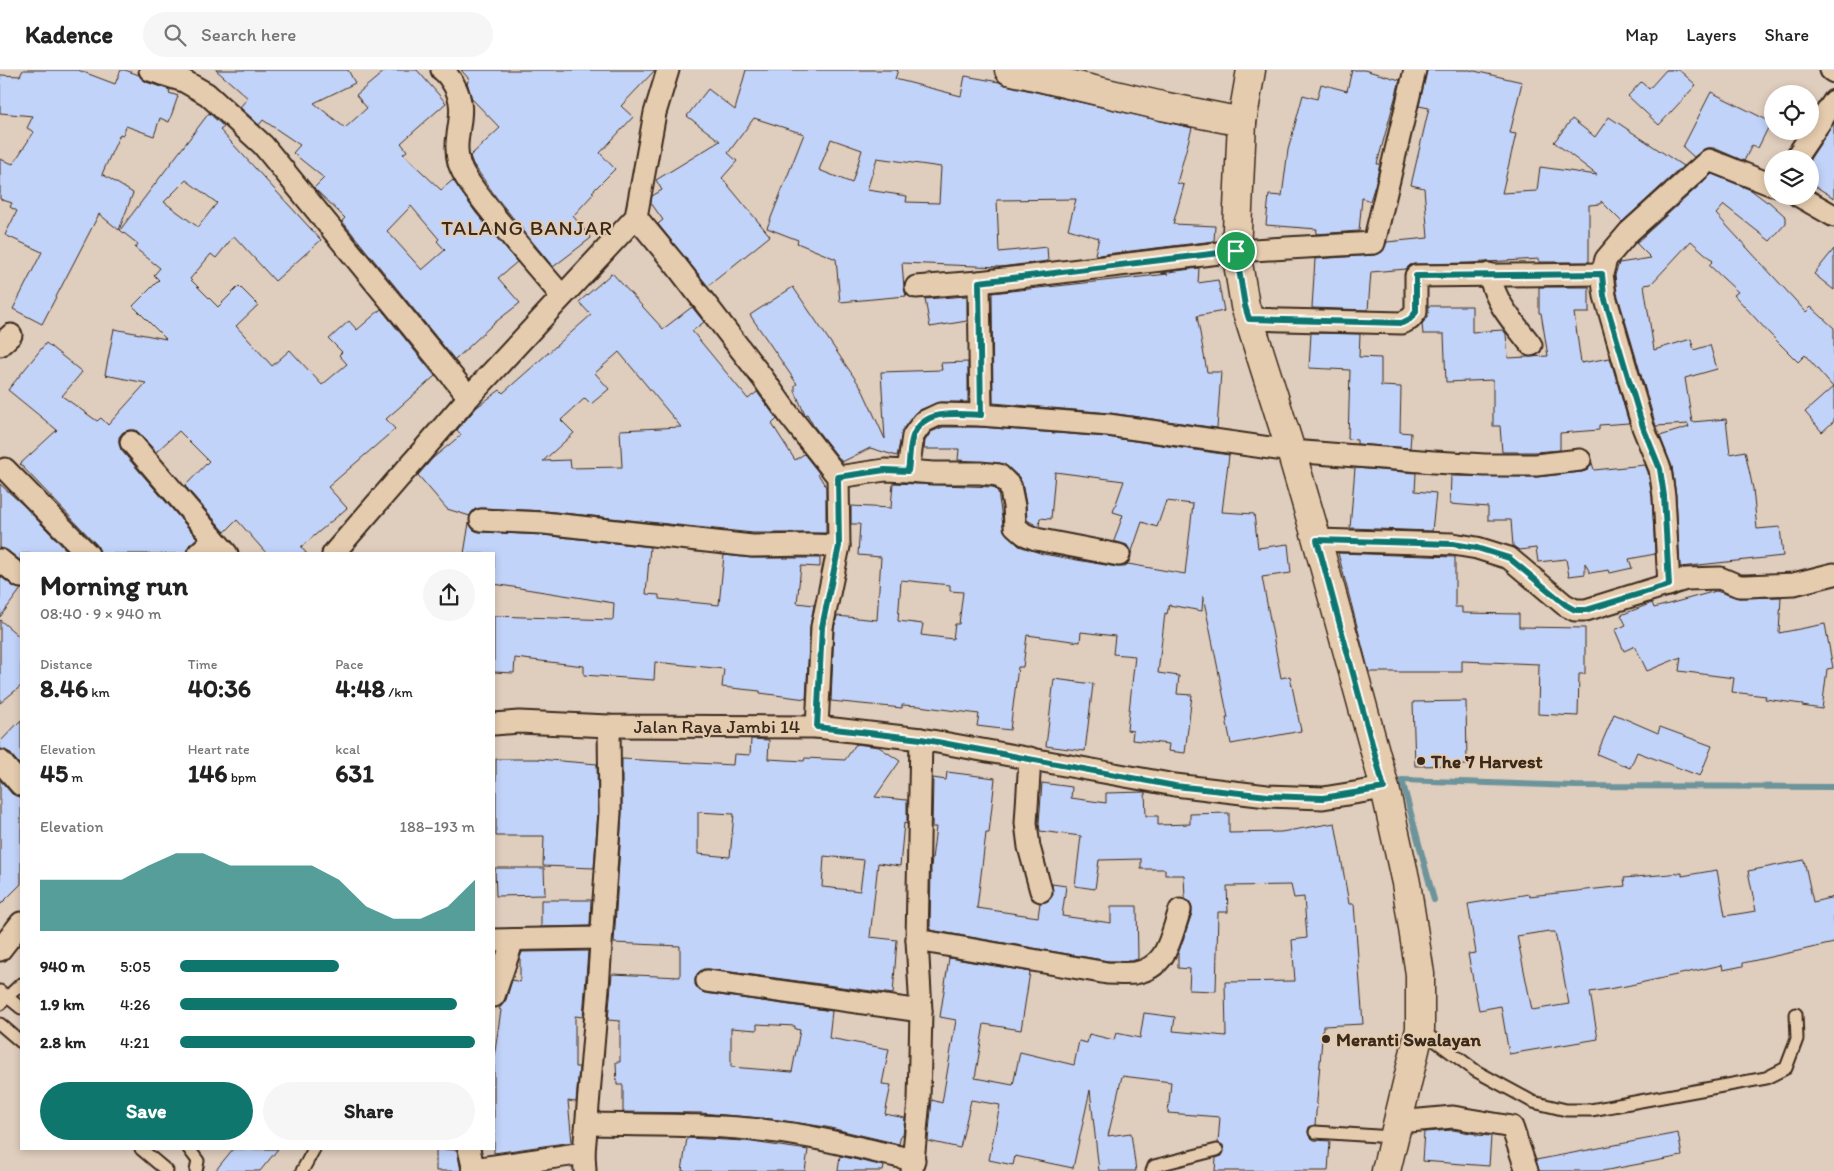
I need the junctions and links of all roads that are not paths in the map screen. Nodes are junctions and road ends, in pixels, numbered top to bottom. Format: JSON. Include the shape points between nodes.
{"nodes":[{"id":1,"x":150,"y":70,"type":"edge"},
{"id":2,"x":442,"y":70,"type":"edge"},
{"id":3,"x":668,"y":70,"type":"edge"},
{"id":4,"x":1009,"y":70,"type":"edge"},
{"id":5,"x":1250,"y":70,"type":"edge"},
{"id":6,"x":1415,"y":70,"type":"edge"},
{"id":7,"x":1831,"y":70,"type":"edge"},
{"id":8,"x":1834,"y":72,"type":"edge"},
{"id":9,"x":1834,"y":101,"type":"edge"},
{"id":10,"x":1242,"y":122,"type":"junction"},
{"id":11,"x":1801,"y":150,"type":"edge"},
{"id":12,"x":1764,"y":182,"type":"edge"},
{"id":13,"x":1815,"y":205,"type":"edge"},
{"id":14,"x":1834,"y":216,"type":"edge"},
{"id":15,"x":636,"y":217,"type":"junction"},
{"id":16,"x":1236,"y":251,"type":"junction"},
{"id":17,"x":1489,"y":274,"type":"junction"},
{"id":18,"x":1602,"y":274,"type":"junction"},
{"id":19,"x":979,"y":282,"type":"junction"},
{"id":20,"x":916,"y":287,"type":"dead end"},
{"id":21,"x":562,"y":296,"type":"junction"},
{"id":22,"x":1249,"y":319,"type":"junction"},
{"id":23,"x":1531,"y":345,"type":"dead end"},
{"id":24,"x":469,"y":397,"type":"junction"},
{"id":25,"x":981,"y":415,"type":"junction"},
{"id":26,"x":131,"y":442,"type":"dead end"},
{"id":27,"x":1291,"y":451,"type":"junction"},
{"id":28,"x":1580,"y":460,"type":"dead end"},
{"id":29,"x":5,"y":469,"type":"dead end"},
{"id":30,"x":908,"y":471,"type":"junction"},
{"id":31,"x":838,"y":477,"type":"junction"},
{"id":32,"x":482,"y":520,"type":"dead end"},
{"id":33,"x":1317,"y":540,"type":"junction"},
{"id":34,"x":839,"y":546,"type":"junction"},
{"id":35,"x":221,"y":547,"type":"edge"},
{"id":36,"x":86,"y":552,"type":"edge"},
{"id":37,"x":205,"y":552,"type":"edge"},
{"id":38,"x":335,"y":552,"type":"edge"},
{"id":39,"x":1119,"y":554,"type":"dead end"},
{"id":40,"x":0,"y":560,"type":"edge"},
{"id":41,"x":1834,"y":574,"type":"edge"},
{"id":42,"x":20,"y":576,"type":"edge"},
{"id":43,"x":1669,"y":585,"type":"junction"},
{"id":44,"x":495,"y":724,"type":"edge"},
{"id":45,"x":609,"y":726,"type":"junction"},
{"id":46,"x":817,"y":727,"type":"junction"},
{"id":47,"x":921,"y":739,"type":"junction"},
{"id":48,"x":1030,"y":758,"type":"junction"},
{"id":49,"x":0,"y":760,"type":"edge"},
{"id":50,"x":20,"y":784,"type":"edge"},
{"id":51,"x":1384,"y":788,"type":"junction"},
{"id":52,"x":1040,"y":891,"type":"dead end"},
{"id":53,"x":1180,"y":910,"type":"dead end"},
{"id":54,"x":20,"y":924,"type":"edge"},
{"id":55,"x":601,"y":938,"type":"junction"},
{"id":56,"x":503,"y":940,"type":"edge"},
{"id":57,"x":917,"y":940,"type":"junction"},
{"id":58,"x":0,"y":950,"type":"edge"},
{"id":59,"x":707,"y":981,"type":"dead end"},
{"id":60,"x":20,"y":985,"type":"edge"},
{"id":61,"x":495,"y":990,"type":"edge"},
{"id":62,"x":2,"y":997,"type":"edge"},
{"id":63,"x":20,"y":1007,"type":"edge"},
{"id":64,"x":921,"y":1011,"type":"junction"},
{"id":65,"x":1796,"y":1014,"type":"dead end"},
{"id":66,"x":0,"y":1024,"type":"edge"},
{"id":67,"x":1420,"y":1029,"type":"junction"},
{"id":68,"x":20,"y":1041,"type":"edge"},
{"id":69,"x":587,"y":1124,"type":"junction"},
{"id":70,"x":1395,"y":1130,"type":"junction"},
{"id":71,"x":1315,"y":1132,"type":"dead end"},
{"id":72,"x":142,"y":1150,"type":"edge"},
{"id":73,"x":190,"y":1150,"type":"edge"},
{"id":74,"x":313,"y":1150,"type":"edge"},
{"id":75,"x":468,"y":1150,"type":"edge"},
{"id":76,"x":1217,"y":1150,"type":"dead end"},
{"id":77,"x":584,"y":1162,"type":"edge"},
{"id":78,"x":913,"y":1166,"type":"edge"},
{"id":79,"x":473,"y":1170,"type":"edge"},
{"id":80,"x":166,"y":1171,"type":"edge"},
{"id":81,"x":196,"y":1171,"type":"edge"},
{"id":82,"x":302,"y":1171,"type":"edge"},
{"id":83,"x":1152,"y":1171,"type":"edge"},
{"id":84,"x":1386,"y":1171,"type":"edge"},
{"id":85,"x":1527,"y":1171,"type":"edge"}],
"edges":[{"from":1,"to":24,"type":"street","via":[[184,81],[207,94],[263,145]]},
{"from":2,"to":21,"type":"street","via":[[460,96],[459,164],[472,187],[506,231]]},
{"from":3,"to":15,"type":"street","via":[[655,113]]},
{"from":4,"to":10,"type":"street"},
{"from":5,"to":10,"type":"street"},
{"from":6,"to":16,"type":"street","via":[[1374,243]]},
{"from":7,"to":8,"type":"street"},
{"from":9,"to":11,"type":"street"},
{"from":10,"to":16,"type":"street"},
{"from":12,"to":18,"type":"street","via":[[1709,160],[1629,232],[1606,259]]},
{"from":13,"to":14,"type":"street"},
{"from":15,"to":21,"type":"street"},
{"from":15,"to":31,"type":"street"},
{"from":16,"to":19,"type":"street"},
{"from":16,"to":22,"type":"street"},
{"from":17,"to":18,"type":"street"},
{"from":17,"to":22,"type":"street","via":[[1416,276],[1416,312],[1402,323]]},
{"from":17,"to":23,"type":"street","via":[[1498,303]]},
{"from":18,"to":43,"type":"street","via":[[1604,296],[1643,427],[1660,469]]},
{"from":19,"to":20,"type":"street"},
{"from":19,"to":25,"type":"street"},
{"from":21,"to":24,"type":"street"},
{"from":22,"to":27,"type":"street"},
{"from":24,"to":38,"type":"street"},
{"from":25,"to":27,"type":"street","via":[[1108,425]]},
{"from":25,"to":30,"type":"street","via":[[940,414],[924,422],[913,436]]},
{"from":26,"to":35,"type":"street"},
{"from":27,"to":28,"type":"street","via":[[1485,465],[1536,465]]},
{"from":27,"to":33,"type":"street"},
{"from":29,"to":36,"type":"street"},
{"from":30,"to":31,"type":"street","via":[[885,470]]},
{"from":30,"to":39,"type":"street","via":[[999,475],[1010,486],[1015,526],[1024,534]]},
{"from":31,"to":34,"type":"street"},
{"from":32,"to":34,"type":"street","via":[[544,523],[752,546]]},
{"from":33,"to":43,"type":"street","via":[[1453,544],[1498,554],[1509,558],[1575,610],[1586,610]]},
{"from":33,"to":51,"type":"street"},
{"from":34,"to":46,"type":"street","via":[[822,627]]},
{"from":35,"to":37,"type":"street"},
{"from":40,"to":42,"type":"street"},
{"from":41,"to":43,"type":"street","via":[[1794,584],[1739,586],[1709,577],[1686,579]]},
{"from":44,"to":45,"type":"street","name":"Jalan Raya Jambi 14"},
{"from":45,"to":46,"type":"street","name":"Jalan Raya Jambi 14"},
{"from":45,"to":55,"type":"street","via":[[610,812]]},
{"from":46,"to":47,"type":"street","name":"Jalan Raya Jambi 14"},
{"from":47,"to":48,"type":"street","name":"Jalan Raya Jambi 14"},
{"from":47,"to":57,"type":"street"},
{"from":48,"to":51,"type":"street","name":"Jalan Raya Jambi 14","via":[[1175,786],[1268,796],[1323,798]]},
{"from":48,"to":52,"type":"street","via":[[1026,823]]},
{"from":49,"to":50,"type":"street"},
{"from":51,"to":67,"type":"street","via":[[1406,884],[1420,974]]},
{"from":53,"to":57,"type":"street","via":[[1165,954],[1156,966],[1135,973],[1107,973]]},
{"from":54,"to":58,"type":"street"},
{"from":55,"to":56,"type":"street"},
{"from":55,"to":69,"type":"street"},
{"from":56,"to":61,"type":"street"},
{"from":57,"to":64,"type":"street"},
{"from":59,"to":64,"type":"street"},
{"from":60,"to":62,"type":"lane"},
{"from":62,"to":63,"type":"lane"},
{"from":64,"to":78,"type":"street","via":[[919,1101]]},
{"from":65,"to":67,"type":"lane","via":[[1797,1039],[1786,1068],[1766,1078],[1591,1110],[1566,1110],[1533,1102],[1476,1071]]},
{"from":66,"to":68,"type":"lane"},
{"from":67,"to":70,"type":"street"},
{"from":69,"to":77,"type":"street"},
{"from":69,"to":78,"type":"street","via":[[769,1131],[834,1142]]},
{"from":70,"to":71,"type":"lane"},
{"from":70,"to":84,"type":"street"},
{"from":70,"to":85,"type":"street","via":[[1453,1116],[1512,1127]]},
{"from":72,"to":80,"type":"lane"},
{"from":73,"to":81,"type":"lane","via":[[198,1161]]},
{"from":74,"to":82,"type":"lane"},
{"from":75,"to":79,"type":"street"},
{"from":76,"to":83,"type":"lane","via":[[1154,1166]]},
{"from":77,"to":79,"type":"street"}]}
